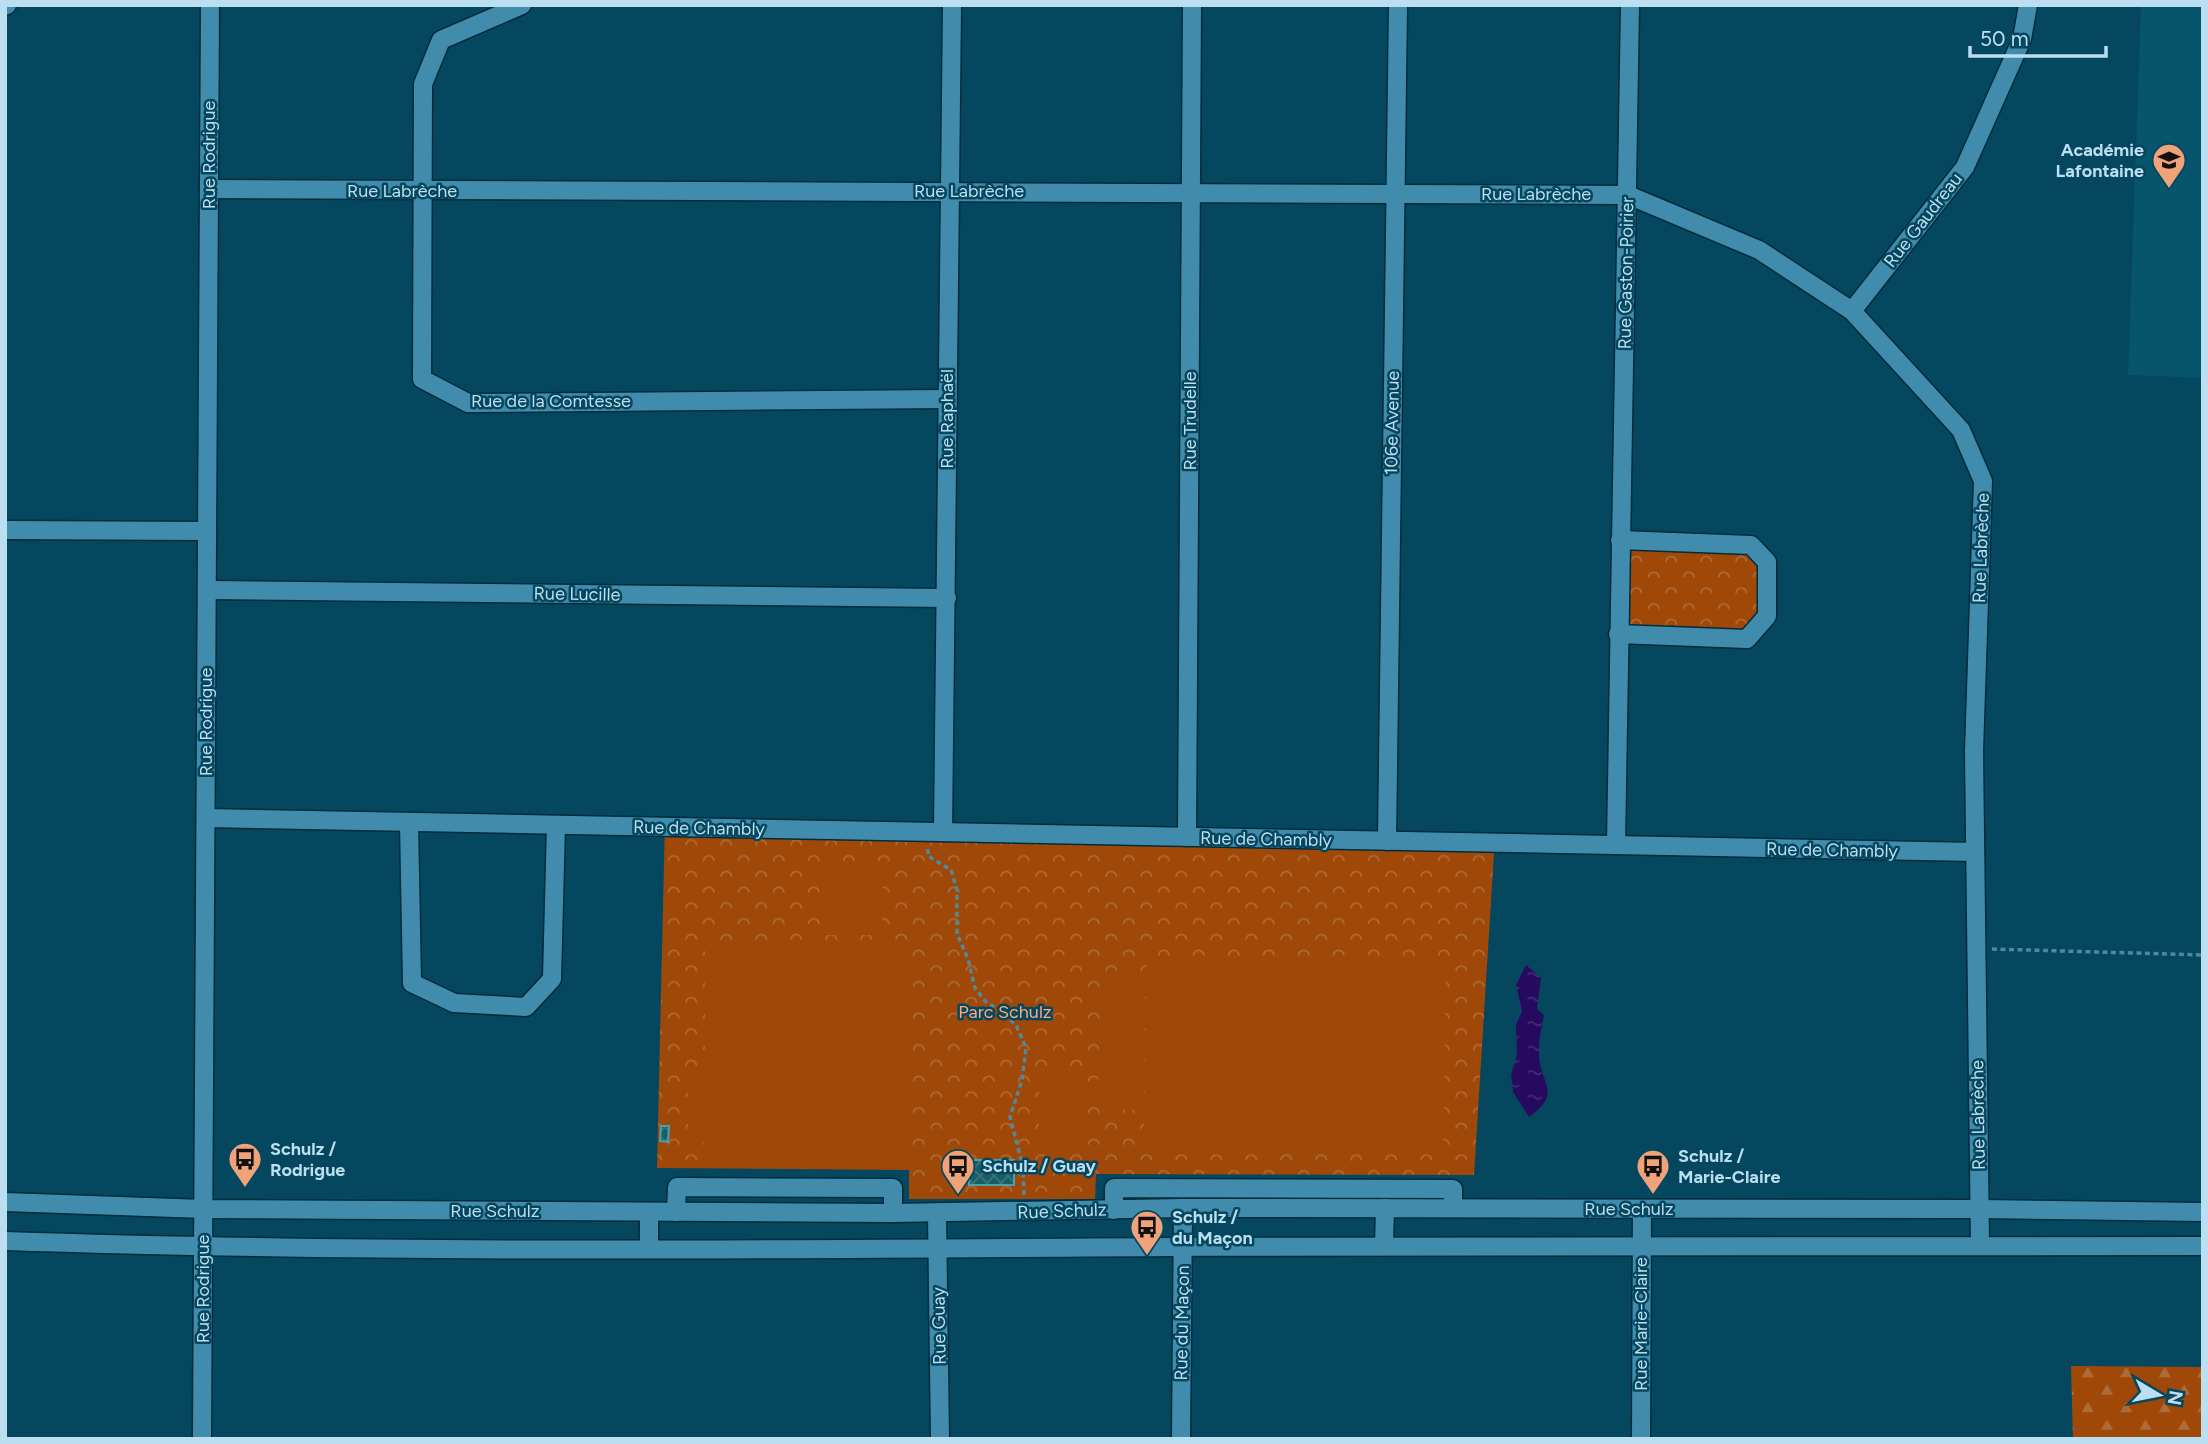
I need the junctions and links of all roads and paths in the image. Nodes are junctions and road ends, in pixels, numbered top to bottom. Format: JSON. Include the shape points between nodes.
{"nodes":[{"id":1,"x":210,"y":5,"type":"edge"},
{"id":2,"x":522,"y":5,"type":"edge"},
{"id":3,"x":952,"y":5,"type":"edge"},
{"id":4,"x":1192,"y":5,"type":"edge"},
{"id":5,"x":1398,"y":5,"type":"edge"},
{"id":6,"x":1630,"y":5,"type":"edge"},
{"id":7,"x":2028,"y":5,"type":"edge"},
{"id":8,"x":209,"y":189,"type":"junction"},
{"id":9,"x":423,"y":191,"type":"junction"},
{"id":10,"x":950,"y":191,"type":"junction"},
{"id":11,"x":1191,"y":192,"type":"junction"},
{"id":12,"x":1396,"y":194,"type":"junction"},
{"id":13,"x":1628,"y":195,"type":"junction"},
{"id":14,"x":1852,"y":311,"type":"junction"},
{"id":15,"x":947,"y":399,"type":"junction"},
{"id":16,"x":5,"y":530,"type":"edge"},
{"id":17,"x":207,"y":531,"type":"junction"},
{"id":18,"x":1620,"y":540,"type":"junction"},
{"id":19,"x":207,"y":590,"type":"junction"},
{"id":20,"x":947,"y":598,"type":"junction"},
{"id":21,"x":1618,"y":634,"type":"junction"},
{"id":22,"x":206,"y":818,"type":"junction"},
{"id":23,"x":409,"y":822,"type":"junction"},
{"id":24,"x":556,"y":825,"type":"junction"},
{"id":25,"x":934,"y":832,"type":"junction"},
{"id":26,"x":1187,"y":837,"type":"junction"},
{"id":27,"x":1387,"y":841,"type":"junction"},
{"id":28,"x":1616,"y":845,"type":"junction"},
{"id":29,"x":1975,"y":852,"type":"junction"},
{"id":30,"x":1976,"y":949,"type":"junction"},
{"id":31,"x":2203,"y":955,"type":"edge"},
{"id":32,"x":5,"y":1202,"type":"edge"},
{"id":33,"x":1182,"y":1208,"type":"junction"},
{"id":34,"x":1385,"y":1208,"type":"junction"},
{"id":35,"x":1453,"y":1208,"type":"junction"},
{"id":36,"x":204,"y":1209,"type":"junction"},
{"id":37,"x":1642,"y":1209,"type":"junction"},
{"id":38,"x":1980,"y":1209,"type":"junction"},
{"id":39,"x":1114,"y":1210,"type":"junction"},
{"id":40,"x":649,"y":1212,"type":"junction"},
{"id":41,"x":676,"y":1212,"type":"junction"},
{"id":42,"x":1025,"y":1212,"type":"junction"},
{"id":43,"x":2203,"y":1212,"type":"edge"},
{"id":44,"x":893,"y":1213,"type":"junction"},
{"id":45,"x":937,"y":1213,"type":"junction"},
{"id":46,"x":5,"y":1241,"type":"edge"},
{"id":47,"x":1642,"y":1245,"type":"junction"},
{"id":48,"x":1980,"y":1245,"type":"junction"},
{"id":49,"x":1384,"y":1246,"type":"junction"},
{"id":50,"x":2203,"y":1246,"type":"edge"},
{"id":51,"x":204,"y":1247,"type":"junction"},
{"id":52,"x":1182,"y":1247,"type":"junction"},
{"id":53,"x":649,"y":1249,"type":"junction"},
{"id":54,"x":937,"y":1250,"type":"junction"},
{"id":55,"x":202,"y":1439,"type":"edge"},
{"id":56,"x":940,"y":1439,"type":"edge"},
{"id":57,"x":1181,"y":1439,"type":"edge"},
{"id":58,"x":1641,"y":1439,"type":"edge"}],
"edges":[{"from":1,"to":8,"type":"street","name":"Rue Rodrigue"},
{"from":2,"to":9,"type":"street","name":"Rue de la Comtesse","via":[[441,40],[424,84]]},
{"from":3,"to":10,"type":"street","name":"Rue Raphaël"},
{"from":4,"to":11,"type":"street","name":"Rue Trudelle"},
{"from":5,"to":12,"type":"street","name":"106e Avenue"},
{"from":6,"to":13,"type":"street","name":"Rue Gaston-Poirier"},
{"from":7,"to":14,"type":"street","name":"Rue Gaudreau","via":[[2022,39],[1965,167]]},
{"from":8,"to":9,"type":"street","name":"Rue Labrèche"},
{"from":8,"to":17,"type":"street","name":"Rue Rodrigue"},
{"from":9,"to":10,"type":"street","name":"Rue Labrèche"},
{"from":9,"to":15,"type":"street","name":"Rue de la Comtesse","via":[[422,379],[468,403]]},
{"from":10,"to":11,"type":"street","name":"Rue Labrèche"},
{"from":10,"to":15,"type":"street","name":"Rue Raphaël"},
{"from":11,"to":12,"type":"street","name":"Rue Labrèche"},
{"from":11,"to":26,"type":"street","name":"Rue Trudelle"},
{"from":12,"to":13,"type":"street","name":"Rue Labrèche"},
{"from":12,"to":27,"type":"street","name":"106e Avenue"},
{"from":13,"to":14,"type":"street","name":"Rue Labrèche","via":[[1759,250]]},
{"from":13,"to":18,"type":"street","name":"Rue Gaston-Poirier"},
{"from":14,"to":29,"type":"street","name":"Rue Labrèche","via":[[1961,430],[1983,481],[1973,752]]},
{"from":15,"to":20,"type":"street","name":"Rue Raphaël"},
{"from":16,"to":17,"type":"street"},
{"from":17,"to":19,"type":"street","name":"Rue Rodrigue"},
{"from":18,"to":21,"type":"street","name":"Rue Gaston-Poirier"},
{"from":18,"to":21,"type":"street","via":[[1751,545],[1767,562],[1768,615],[1747,639]]},
{"from":19,"to":20,"type":"street","name":"Rue Lucille"},
{"from":19,"to":22,"type":"street","name":"Rue Rodrigue"},
{"from":20,"to":25,"type":"street","name":"Rue Raphaël"},
{"from":21,"to":28,"type":"street","name":"Rue Gaston-Poirier"},
{"from":22,"to":23,"type":"street","name":"Rue de Chambly"},
{"from":22,"to":36,"type":"street","name":"Rue Rodrigue"},
{"from":23,"to":24,"type":"street","name":"Rue de Chambly"},
{"from":23,"to":24,"type":"street","via":[[412,983],[454,1003],[526,1007],[552,979]]},
{"from":24,"to":25,"type":"street","name":"Rue de Chambly"},
{"from":25,"to":26,"type":"street","name":"Rue de Chambly"},
{"from":25,"to":42,"type":"path","via":[[928,856],[951,870],[957,890],[957,934],[975,988],[1016,1025],[1026,1048],[1010,1117],[1023,1167]]},
{"from":26,"to":27,"type":"street","name":"Rue de Chambly"},
{"from":27,"to":28,"type":"street","name":"Rue de Chambly"},
{"from":28,"to":29,"type":"street","name":"Rue de Chambly"},
{"from":29,"to":30,"type":"street","name":"Rue Labrèche"},
{"from":30,"to":31,"type":"path"},
{"from":30,"to":38,"type":"street","name":"Rue Labrèche"},
{"from":32,"to":36,"type":"street","name":"Rue Schulz"},
{"from":33,"to":34,"type":"street","name":"Rue Schulz"},
{"from":33,"to":39,"type":"street","name":"Rue Schulz"},
{"from":33,"to":52,"type":"street","name":"Rue du Maçon"},
{"from":34,"to":35,"type":"street","name":"Rue Schulz"},
{"from":34,"to":49,"type":"street"},
{"from":35,"to":37,"type":"street","name":"Rue Schulz"},
{"from":35,"to":39,"type":"street","via":[[1454,1188],[1114,1188]]},
{"from":36,"to":40,"type":"street","name":"Rue Schulz"},
{"from":36,"to":51,"type":"street","name":"Rue Rodrigue"},
{"from":37,"to":38,"type":"street","name":"Rue Schulz"},
{"from":37,"to":47,"type":"street","name":"Rue Marie-Claire"},
{"from":38,"to":43,"type":"street","name":"Rue Schulz"},
{"from":38,"to":48,"type":"street","name":"Rue Labrèche"},
{"from":39,"to":42,"type":"street","name":"Rue Schulz"},
{"from":40,"to":41,"type":"street","name":"Rue Schulz"},
{"from":40,"to":53,"type":"street"},
{"from":41,"to":44,"type":"street","name":"Rue Schulz"},
{"from":41,"to":44,"type":"street","via":[[677,1187],[812,1187],[893,1188]]},
{"from":42,"to":45,"type":"street","name":"Rue Schulz"},
{"from":44,"to":45,"type":"street","name":"Rue Schulz"},
{"from":45,"to":54,"type":"street","name":"Rue Guay"},
{"from":46,"to":51,"type":"street","name":"Rue Schulz"},
{"from":47,"to":48,"type":"street","name":"Rue Schulz"},
{"from":47,"to":49,"type":"street","name":"Rue Schulz"},
{"from":47,"to":58,"type":"street","name":"Rue Marie-Claire"},
{"from":48,"to":50,"type":"street","name":"Rue Schulz"},
{"from":49,"to":52,"type":"street","name":"Rue Schulz"},
{"from":51,"to":53,"type":"street","name":"Rue Schulz"},
{"from":51,"to":55,"type":"street","name":"Rue Rodrigue"},
{"from":52,"to":54,"type":"street","name":"Rue Schulz"},
{"from":52,"to":57,"type":"street","name":"Rue du Maçon"},
{"from":53,"to":54,"type":"street","name":"Rue Schulz"},
{"from":54,"to":56,"type":"street","name":"Rue Guay"}]}
